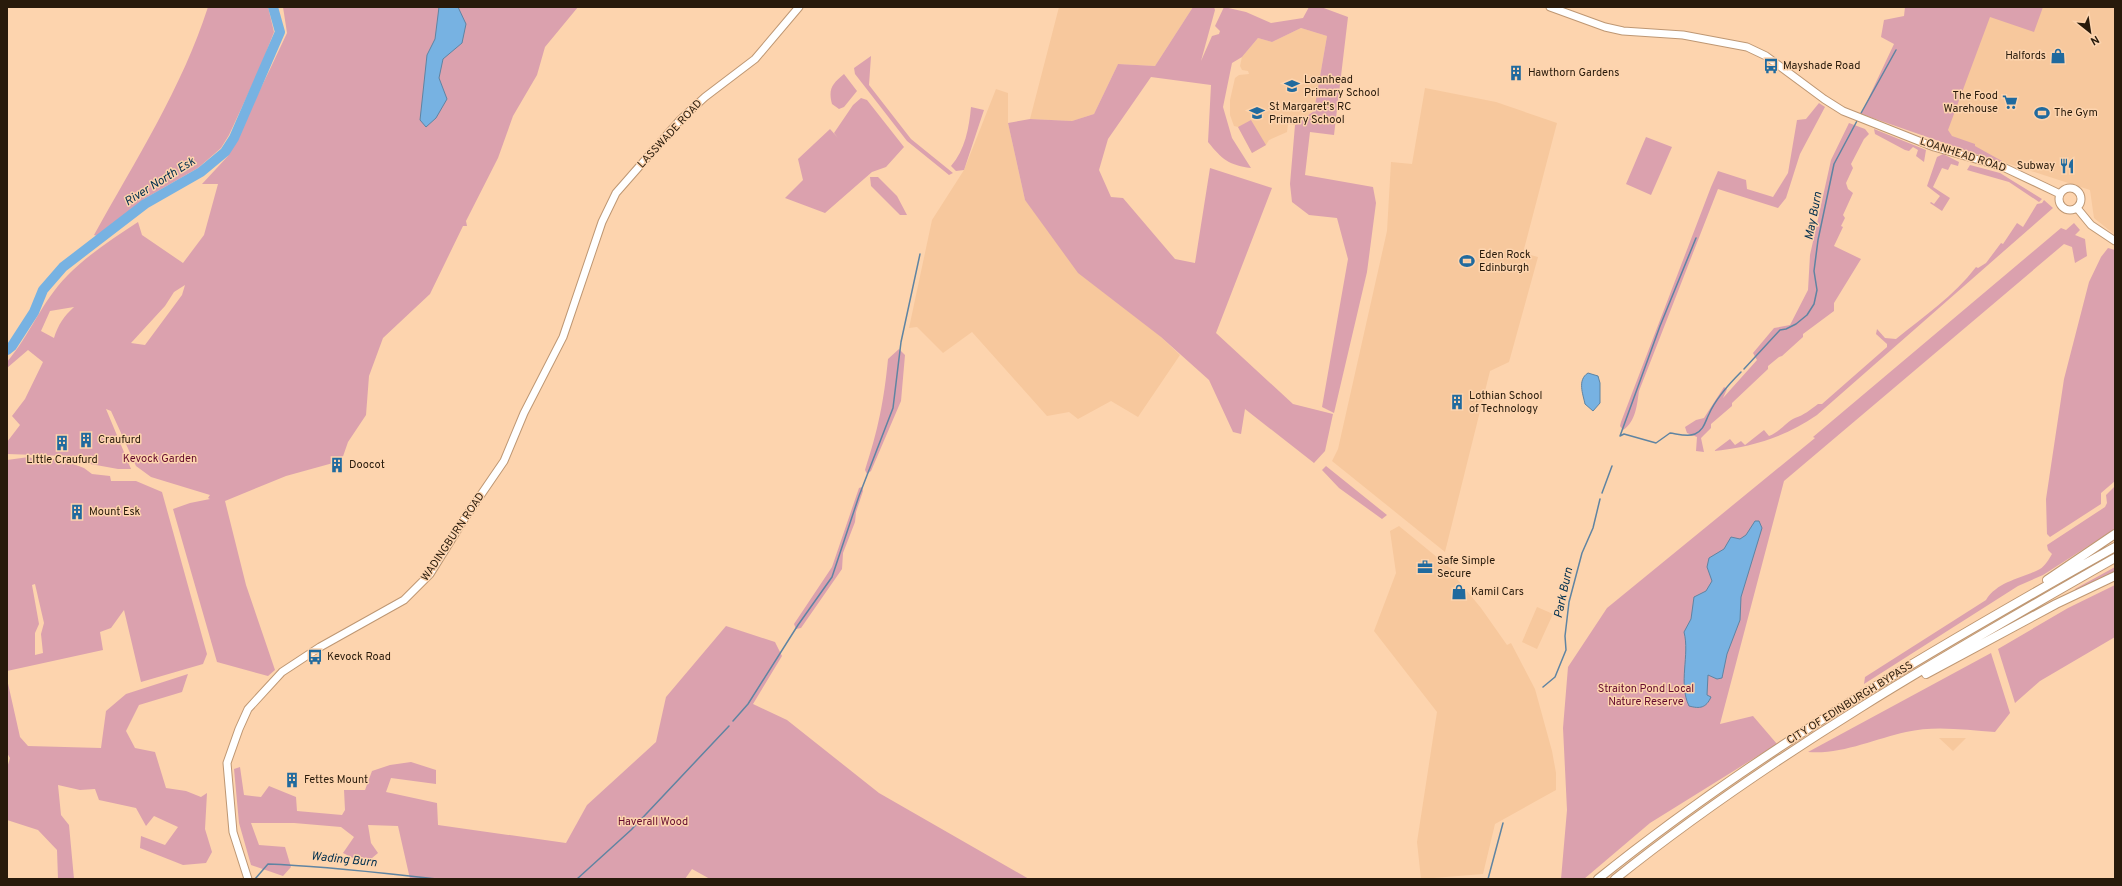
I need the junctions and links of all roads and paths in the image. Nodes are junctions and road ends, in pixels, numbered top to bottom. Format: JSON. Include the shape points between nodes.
{"nodes":[{"id":1,"x":799,"y":7,"type":"edge"},
{"id":2,"x":1550,"y":7,"type":"edge"},
{"id":3,"x":2060,"y":194,"type":"junction"},
{"id":4,"x":2077,"y":208,"type":"junction"},
{"id":5,"x":2115,"y":241,"type":"edge"},
{"id":6,"x":595,"y":242,"type":"joint"},
{"id":7,"x":2115,"y":534,"type":"edge"},
{"id":8,"x":2115,"y":547,"type":"edge"},
{"id":9,"x":2115,"y":558,"type":"edge"},
{"id":10,"x":2115,"y":576,"type":"edge"},
{"id":11,"x":2007,"y":608,"type":"junction"},
{"id":12,"x":1846,"y":717,"type":"junction"},
{"id":13,"x":248,"y":879,"type":"edge"},
{"id":14,"x":1598,"y":879,"type":"edge"},
{"id":15,"x":1615,"y":879,"type":"edge"}],
"edges":[{"from":1,"to":6,"type":"main road","name":"LASSWADE ROAD","via":[[755,59],[693,107],[627,179],[608,206]]},
{"from":2,"to":3,"type":"main road","name":"LOANHEAD ROAD","via":[[1623,31],[1684,35],[1747,47],[1774,61],[1824,99],[1854,115],[1934,147],[2003,167]]},
{"from":3,"to":4,"type":"main road","via":[[2059,202],[2063,208]]},
{"from":3,"to":4,"type":"main road","via":[[2064,189],[2070,188],[2079,191],[2082,198]]},
{"from":4,"to":5,"type":"main road","via":[[2091,225]]},
{"from":6,"to":13,"type":"main road","name":"WADINGBURN ROAD","via":[[563,337],[524,413],[504,461],[430,574],[404,600],[320,647],[282,672],[248,709],[238,729],[227,763],[232,824]]},
{"from":7,"to":11,"type":"highway"},
{"from":8,"to":11,"type":"highway","name":"CITY OF EDINBURGH BYPASS"},
{"from":9,"to":12,"type":"highway","name":"CITY OF EDINBURGH BYPASS"},
{"from":10,"to":12,"type":"highway","via":[[2056,604]]},
{"from":11,"to":14,"type":"highway","name":"CITY OF EDINBURGH BYPASS","via":[[1743,772],[1654,835]]},
{"from":12,"to":15,"type":"highway","name":"CITY OF EDINBURGH BYPASS","via":[[1753,777]]}]}
